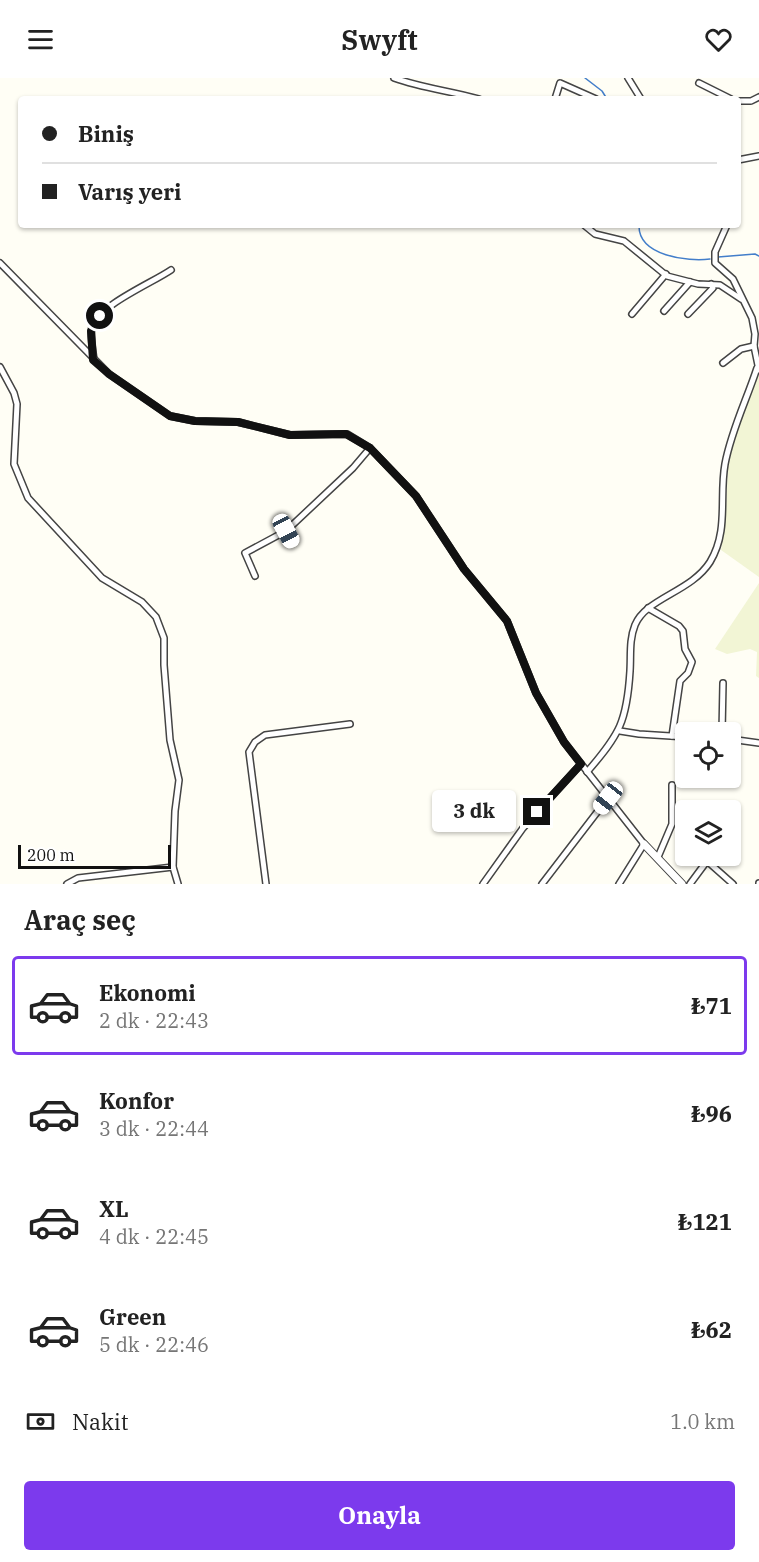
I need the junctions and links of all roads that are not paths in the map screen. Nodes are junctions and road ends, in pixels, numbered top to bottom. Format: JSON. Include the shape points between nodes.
{"nodes":[{"id":1,"x":394,"y":78,"type":"edge"},
{"id":2,"x":427,"y":78,"type":"edge"},
{"id":3,"x":628,"y":78,"type":"edge"},
{"id":4,"x":559,"y":81,"type":"edge"},
{"id":5,"x":699,"y":83,"type":"dead end"},
{"id":6,"x":426,"y":86,"type":"junction"},
{"id":7,"x":467,"y":96,"type":"edge"},
{"id":8,"x":556,"y":96,"type":"edge"},
{"id":9,"x":590,"y":96,"type":"edge"},
{"id":10,"x":639,"y":96,"type":"edge"},
{"id":11,"x":726,"y":96,"type":"edge"},
{"id":12,"x":759,"y":97,"type":"edge"},
{"id":13,"x":741,"y":101,"type":"edge"},
{"id":14,"x":759,"y":156,"type":"edge"},
{"id":15,"x":741,"y":159,"type":"edge"},
{"id":16,"x":588,"y":228,"type":"edge"},
{"id":17,"x":726,"y":228,"type":"edge"},
{"id":18,"x":0,"y":263,"type":"edge"},
{"id":19,"x":171,"y":270,"type":"dead end"},
{"id":20,"x":666,"y":274,"type":"junction"},
{"id":21,"x":690,"y":282,"type":"junction"},
{"id":22,"x":711,"y":284,"type":"junction"},
{"id":23,"x":741,"y":298,"type":"junction"},
{"id":24,"x":664,"y":311,"type":"dead end"},
{"id":25,"x":632,"y":314,"type":"dead end"},
{"id":26,"x":688,"y":314,"type":"dead end"},
{"id":27,"x":754,"y":346,"type":"junction"},
{"id":28,"x":757,"y":353,"type":"edge"},
{"id":29,"x":93,"y":360,"type":"junction"},
{"id":30,"x":723,"y":363,"type":"dead end"},
{"id":31,"x":0,"y":367,"type":"edge"},
{"id":32,"x":758,"y":369,"type":"edge"},
{"id":33,"x":370,"y":448,"type":"junction"},
{"id":34,"x":286,"y":531,"type":"junction"},
{"id":35,"x":292,"y":543,"type":"dead end"},
{"id":36,"x":255,"y":576,"type":"dead end"},
{"id":37,"x":648,"y":608,"type":"junction"},
{"id":38,"x":723,"y":683,"type":"dead end"},
{"id":39,"x":722,"y":722,"type":"edge"},
{"id":40,"x":350,"y":724,"type":"dead end"},
{"id":41,"x":620,"y":731,"type":"junction"},
{"id":42,"x":672,"y":736,"type":"junction"},
{"id":43,"x":675,"y":736,"type":"edge"},
{"id":44,"x":741,"y":741,"type":"edge"},
{"id":45,"x":759,"y":743,"type":"edge"},
{"id":46,"x":581,"y":764,"type":"junction"},
{"id":47,"x":587,"y":772,"type":"junction"},
{"id":48,"x":672,"y":785,"type":"dead end"},
{"id":49,"x":608,"y":798,"type":"junction"},
{"id":50,"x":644,"y":844,"type":"junction"},
{"id":51,"x":658,"y":857,"type":"junction"},
{"id":52,"x":173,"y":867,"type":"junction"},
{"id":53,"x":67,"y":884,"type":"edge"},
{"id":54,"x":178,"y":884,"type":"edge"},
{"id":55,"x":266,"y":884,"type":"edge"},
{"id":56,"x":483,"y":884,"type":"edge"},
{"id":57,"x":542,"y":884,"type":"edge"},
{"id":58,"x":619,"y":884,"type":"edge"},
{"id":59,"x":682,"y":884,"type":"edge"},
{"id":60,"x":690,"y":884,"type":"edge"},
{"id":61,"x":733,"y":884,"type":"edge"}],
"edges":[{"from":1,"to":6,"type":"street"},
{"from":2,"to":6,"type":"street"},
{"from":3,"to":10,"type":"street"},
{"from":4,"to":8,"type":"street"},
{"from":4,"to":9,"type":"street"},
{"from":5,"to":11,"type":"street"},
{"from":6,"to":7,"type":"street"},
{"from":12,"to":13,"type":"street"},
{"from":14,"to":15,"type":"street"},
{"from":16,"to":20,"type":"street","via":[[595,234],[624,241]]},
{"from":17,"to":23,"type":"street","via":[[715,252],[715,263],[733,279]]},
{"from":18,"to":29,"type":"street"},
{"from":19,"to":29,"type":"street","via":[[100,316],[91,331]]},
{"from":20,"to":21,"type":"street"},
{"from":20,"to":25,"type":"street"},
{"from":21,"to":22,"type":"street"},
{"from":21,"to":24,"type":"street"},
{"from":22,"to":23,"type":"street","via":[[726,287]]},
{"from":22,"to":26,"type":"street","via":[[713,288]]},
{"from":23,"to":27,"type":"street","via":[[752,318]]},
{"from":27,"to":28,"type":"street"},
{"from":27,"to":30,"type":"street","via":[[741,349]]},
{"from":28,"to":32,"type":"street"},
{"from":29,"to":33,"type":"street","via":[[170,416],[238,422],[290,435],[346,434]]},
{"from":31,"to":52,"type":"street","via":[[17,404],[14,464],[28,498],[102,578],[142,602],[156,617],[164,638],[170,740],[179,780]]},
{"from":32,"to":37,"type":"street","via":[[725,464],[719,544],[697,578]]},
{"from":33,"to":34,"type":"street"},
{"from":33,"to":46,"type":"street","via":[[416,496],[464,569],[507,621],[536,693]]},
{"from":34,"to":35,"type":"street"},
{"from":34,"to":36,"type":"street","via":[[245,553]]},
{"from":37,"to":41,"type":"street","via":[[641,614],[631,641],[628,693]]},
{"from":37,"to":42,"type":"street","via":[[679,626],[692,662],[680,681]]},
{"from":38,"to":39,"type":"street"},
{"from":40,"to":55,"type":"street","via":[[265,735],[249,752]]},
{"from":41,"to":42,"type":"street"},
{"from":41,"to":47,"type":"street"},
{"from":42,"to":43,"type":"street"},
{"from":44,"to":45,"type":"street"},
{"from":46,"to":47,"type":"street"},
{"from":46,"to":56,"type":"street","via":[[523,828]]},
{"from":47,"to":49,"type":"street"},
{"from":48,"to":51,"type":"street","via":[[672,824]]},
{"from":49,"to":50,"type":"street"},
{"from":49,"to":57,"type":"street"},
{"from":50,"to":51,"type":"street"},
{"from":50,"to":58,"type":"street"},
{"from":51,"to":59,"type":"street"},
{"from":52,"to":53,"type":"street","via":[[78,878]]},
{"from":52,"to":54,"type":"street"},
{"from":60,"to":61,"type":"street","via":[[707,861]]}]}
